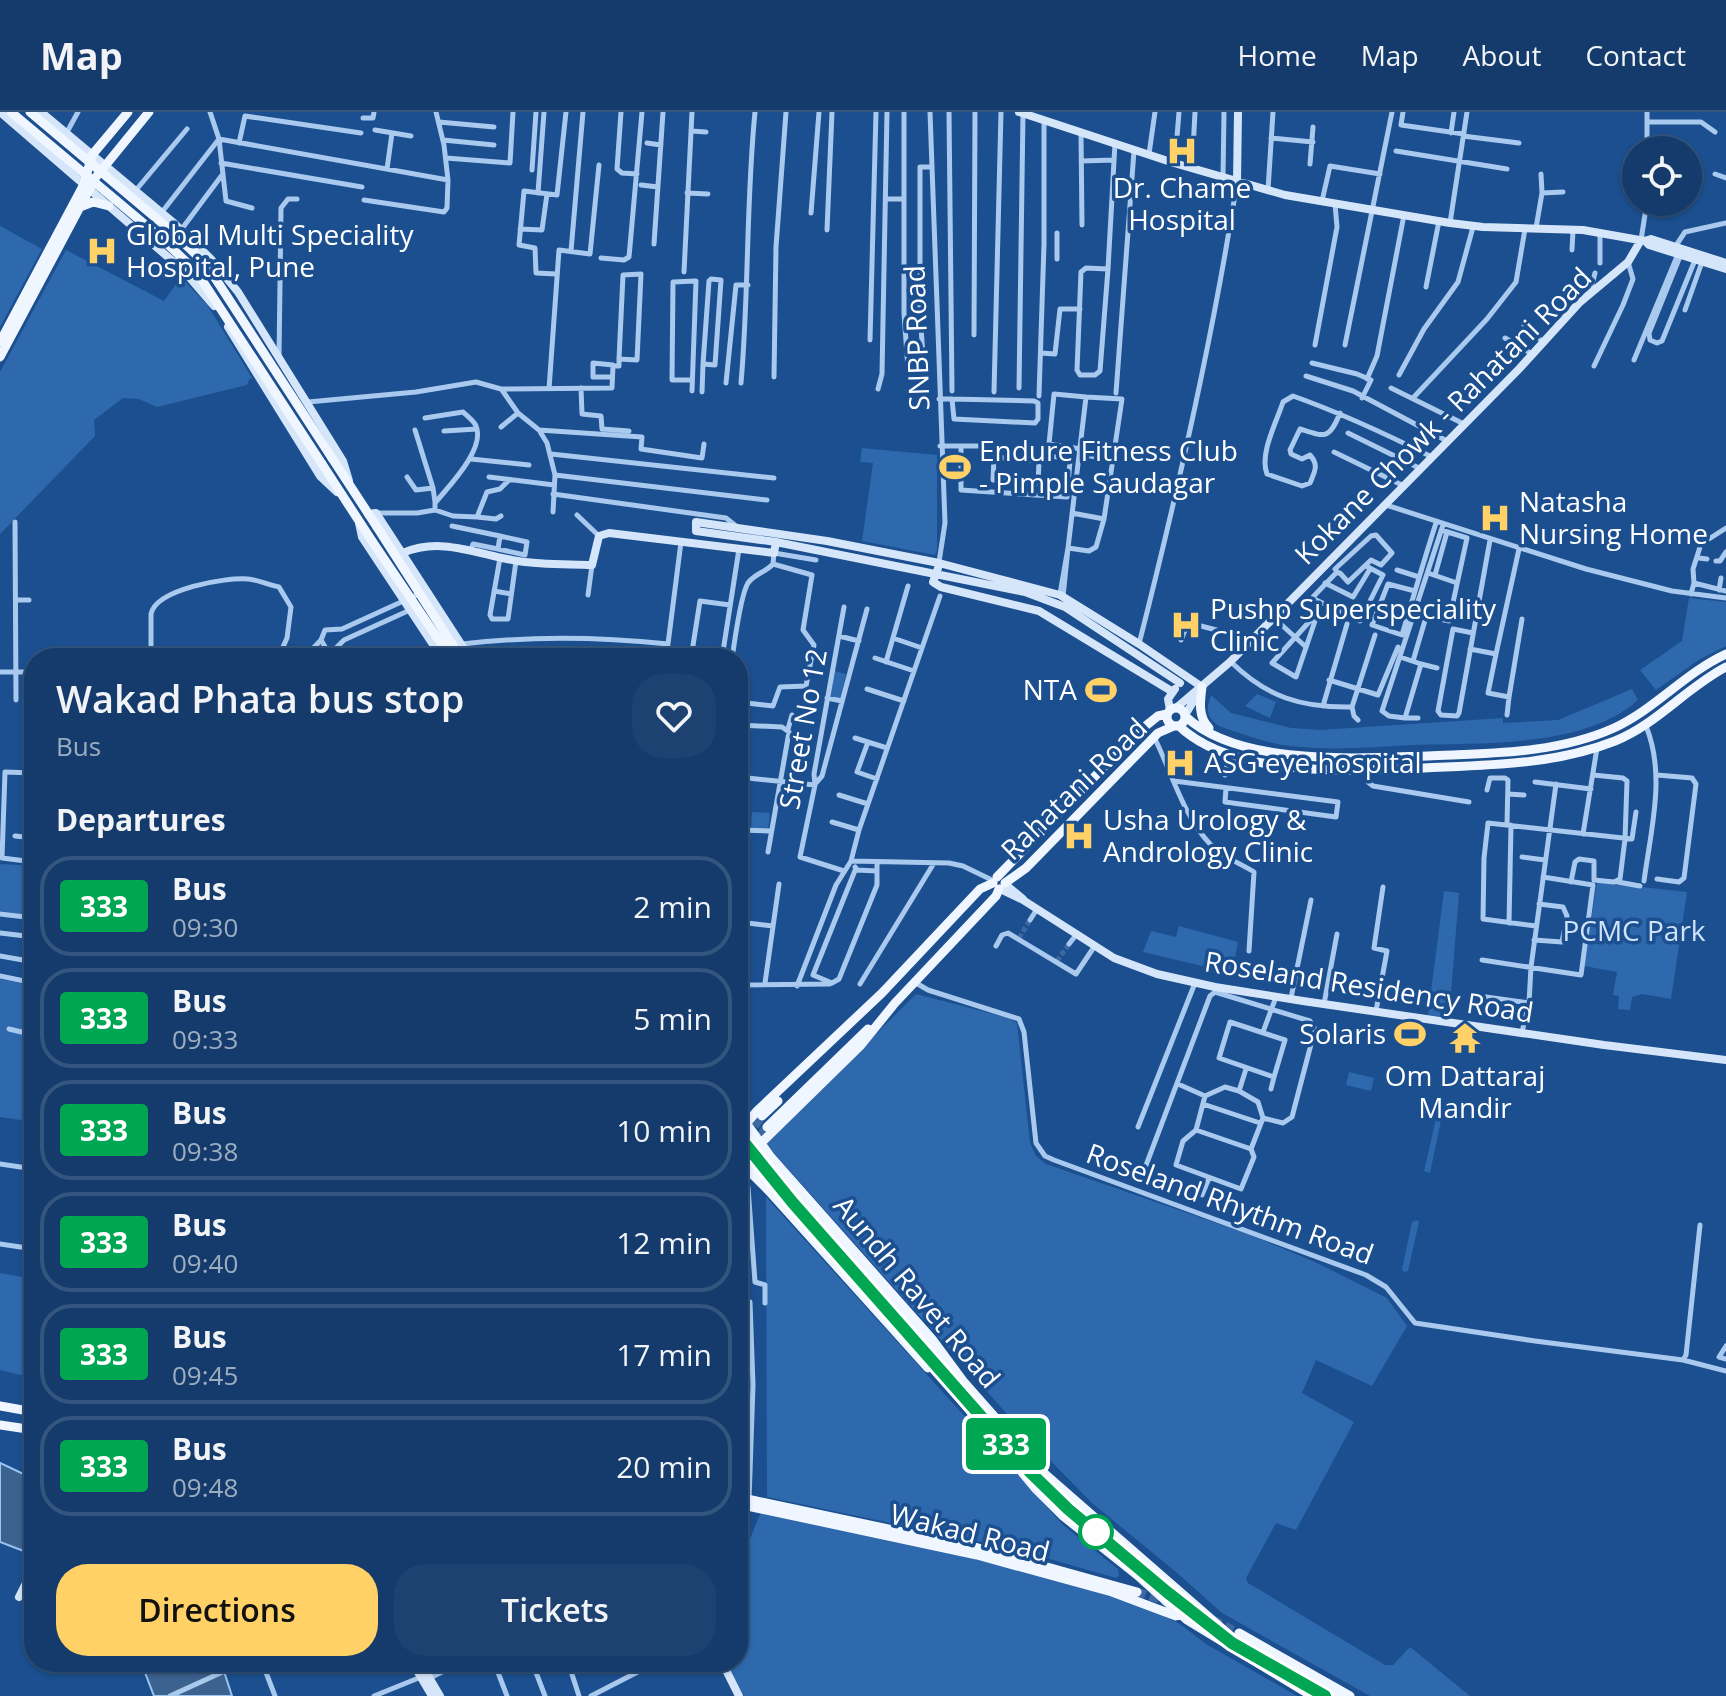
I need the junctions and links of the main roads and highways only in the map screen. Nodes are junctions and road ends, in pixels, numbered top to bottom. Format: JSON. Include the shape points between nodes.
{"nodes":[{"id":1,"x":11,"y":112,"type":"edge"},
{"id":2,"x":30,"y":112,"type":"edge"},
{"id":3,"x":128,"y":112,"type":"edge"},
{"id":4,"x":149,"y":112,"type":"edge"},
{"id":5,"x":87,"y":187,"type":"junction"},
{"id":6,"x":109,"y":206,"type":"road end"},
{"id":7,"x":80,"y":207,"type":"junction"},
{"id":8,"x":42,"y":271,"type":"junction"},
{"id":9,"x":0,"y":342,"type":"edge"},
{"id":10,"x":0,"y":357,"type":"edge"},
{"id":11,"x":444,"y":648,"type":"edge"},
{"id":12,"x":455,"y":648,"type":"edge"},
{"id":13,"x":1726,"y":654,"type":"edge"},
{"id":14,"x":1726,"y":667,"type":"edge"},
{"id":15,"x":1202,"y":687,"type":"road end"},
{"id":16,"x":1171,"y":711,"type":"junction"},
{"id":17,"x":1185,"y":716,"type":"junction"},
{"id":18,"x":1176,"y":726,"type":"junction"},
{"id":19,"x":1217,"y":737,"type":"junction"},
{"id":20,"x":999,"y":882,"type":"junction"},
{"id":21,"x":871,"y":1003,"type":"junction"},
{"id":22,"x":895,"y":1003,"type":"junction"},
{"id":23,"x":760,"y":1114,"type":"junction"},
{"id":24,"x":748,"y":1118,"type":"tunnel mouth"},
{"id":25,"x":767,"y":1127,"type":"tunnel mouth"},
{"id":26,"x":748,"y":1129,"type":"edge"},
{"id":27,"x":748,"y":1132,"type":"edge"},
{"id":28,"x":761,"y":1143,"type":"junction"},
{"id":29,"x":748,"y":1158,"type":"edge"},
{"id":30,"x":748,"y":1162,"type":"edge"},
{"id":31,"x":748,"y":1176,"type":"edge"},
{"id":32,"x":928,"y":1353,"type":"junction"},
{"id":33,"x":963,"y":1381,"type":"junction"},
{"id":34,"x":951,"y":1390,"type":"junction"},
{"id":35,"x":0,"y":1406,"type":"edge"},
{"id":36,"x":24,"y":1410,"type":"edge"},
{"id":37,"x":0,"y":1425,"type":"edge"},
{"id":38,"x":24,"y":1429,"type":"edge"},
{"id":39,"x":749,"y":1503,"type":"joint"},
{"id":40,"x":978,"y":1548,"type":"junction"},
{"id":41,"x":1137,"y":1575,"type":"junction"},
{"id":42,"x":1137,"y":1592,"type":"tunnel mouth"},
{"id":43,"x":1187,"y":1620,"type":"junction"},
{"id":44,"x":1239,"y":1633,"type":"tunnel mouth"},
{"id":45,"x":1312,"y":1696,"type":"edge"},
{"id":46,"x":1336,"y":1696,"type":"edge"},
{"id":47,"x":1350,"y":1696,"type":"edge"}],
"edges":[{"from":1,"to":11,"type":"main road","bridge":true,"via":[[196,271]]},
{"from":2,"to":12,"type":"main road","bridge":true,"via":[[206,264],[351,489],[372,513]]},
{"from":3,"to":5,"type":"main road","via":[[92,155]]},
{"from":4,"to":5,"type":"main road"},
{"from":5,"to":7,"type":"main road"},
{"from":5,"to":8,"type":"main road"},
{"from":6,"to":7,"type":"main road","via":[[93,202]]},
{"from":7,"to":8,"type":"main road"},
{"from":8,"to":9,"type":"main road"},
{"from":8,"to":10,"type":"main road"},
{"from":13,"to":19,"type":"main road","via":[[1635,717],[1593,736],[1539,748],[1345,758],[1275,752]]},
{"from":14,"to":18,"type":"main road","via":[[1645,725],[1597,747],[1529,763],[1305,769],[1229,753],[1194,741]]},
{"from":15,"to":19,"type":"main road","via":[[1203,722]]},
{"from":16,"to":17,"type":"main road"},
{"from":16,"to":18,"type":"main road","via":[[1168,722]]},
{"from":16,"to":20,"type":"main road","name":"Rahatani Road","via":[[1138,732]]},
{"from":17,"to":18,"type":"main road"},
{"from":17,"to":19,"type":"main road"},
{"from":18,"to":20,"type":"main road","name":"Rahatani Road","via":[[1158,733],[1026,868]]},
{"from":20,"to":21,"type":"main road","via":[[980,889]]},
{"from":20,"to":22,"type":"main road","via":[[996,896]]},
{"from":21,"to":23,"type":"main road"},
{"from":21,"to":23,"type":"main road"},
{"from":22,"to":25,"type":"main road"},
{"from":22,"to":28,"type":"main road","via":[[853,1054]]},
{"from":23,"to":24,"type":"main road"},
{"from":26,"to":28,"type":"main road","name":"Aundh Ravet Road"},
{"from":27,"to":32,"type":"main road","bridge":true,"via":[[777,1177]]},
{"from":28,"to":30,"type":"main road"},
{"from":28,"to":33,"type":"main road","name":"Aundh Ravet Road"},
{"from":29,"to":32,"type":"main road","bridge":true},
{"from":31,"to":34,"type":"main road","via":[[758,1180]]},
{"from":32,"to":33,"type":"main road"},
{"from":32,"to":34,"type":"main road"},
{"from":33,"to":46,"type":"main road","name":"Aundh Ravet Road","via":[[1046,1475],[1234,1639]]},
{"from":34,"to":41,"type":"main road","name":"Aundh Ravet Road","via":[[1063,1516]]},
{"from":35,"to":36,"type":"main road"},
{"from":37,"to":38,"type":"main road"},
{"from":39,"to":40,"type":"main road","name":"Wakad Road"},
{"from":39,"to":43,"type":"main road","name":"Wakad Road","via":[[977,1555],[1112,1592]]},
{"from":40,"to":41,"type":"main road","via":[[1009,1551],[1115,1581],[1132,1581]]},
{"from":40,"to":42,"type":"main road"},
{"from":41,"to":43,"type":"main road","name":"Aundh Ravet Road"},
{"from":43,"to":45,"type":"main road","name":"Aundh Ravet Road"},
{"from":44,"to":47,"type":"main road"}]}
